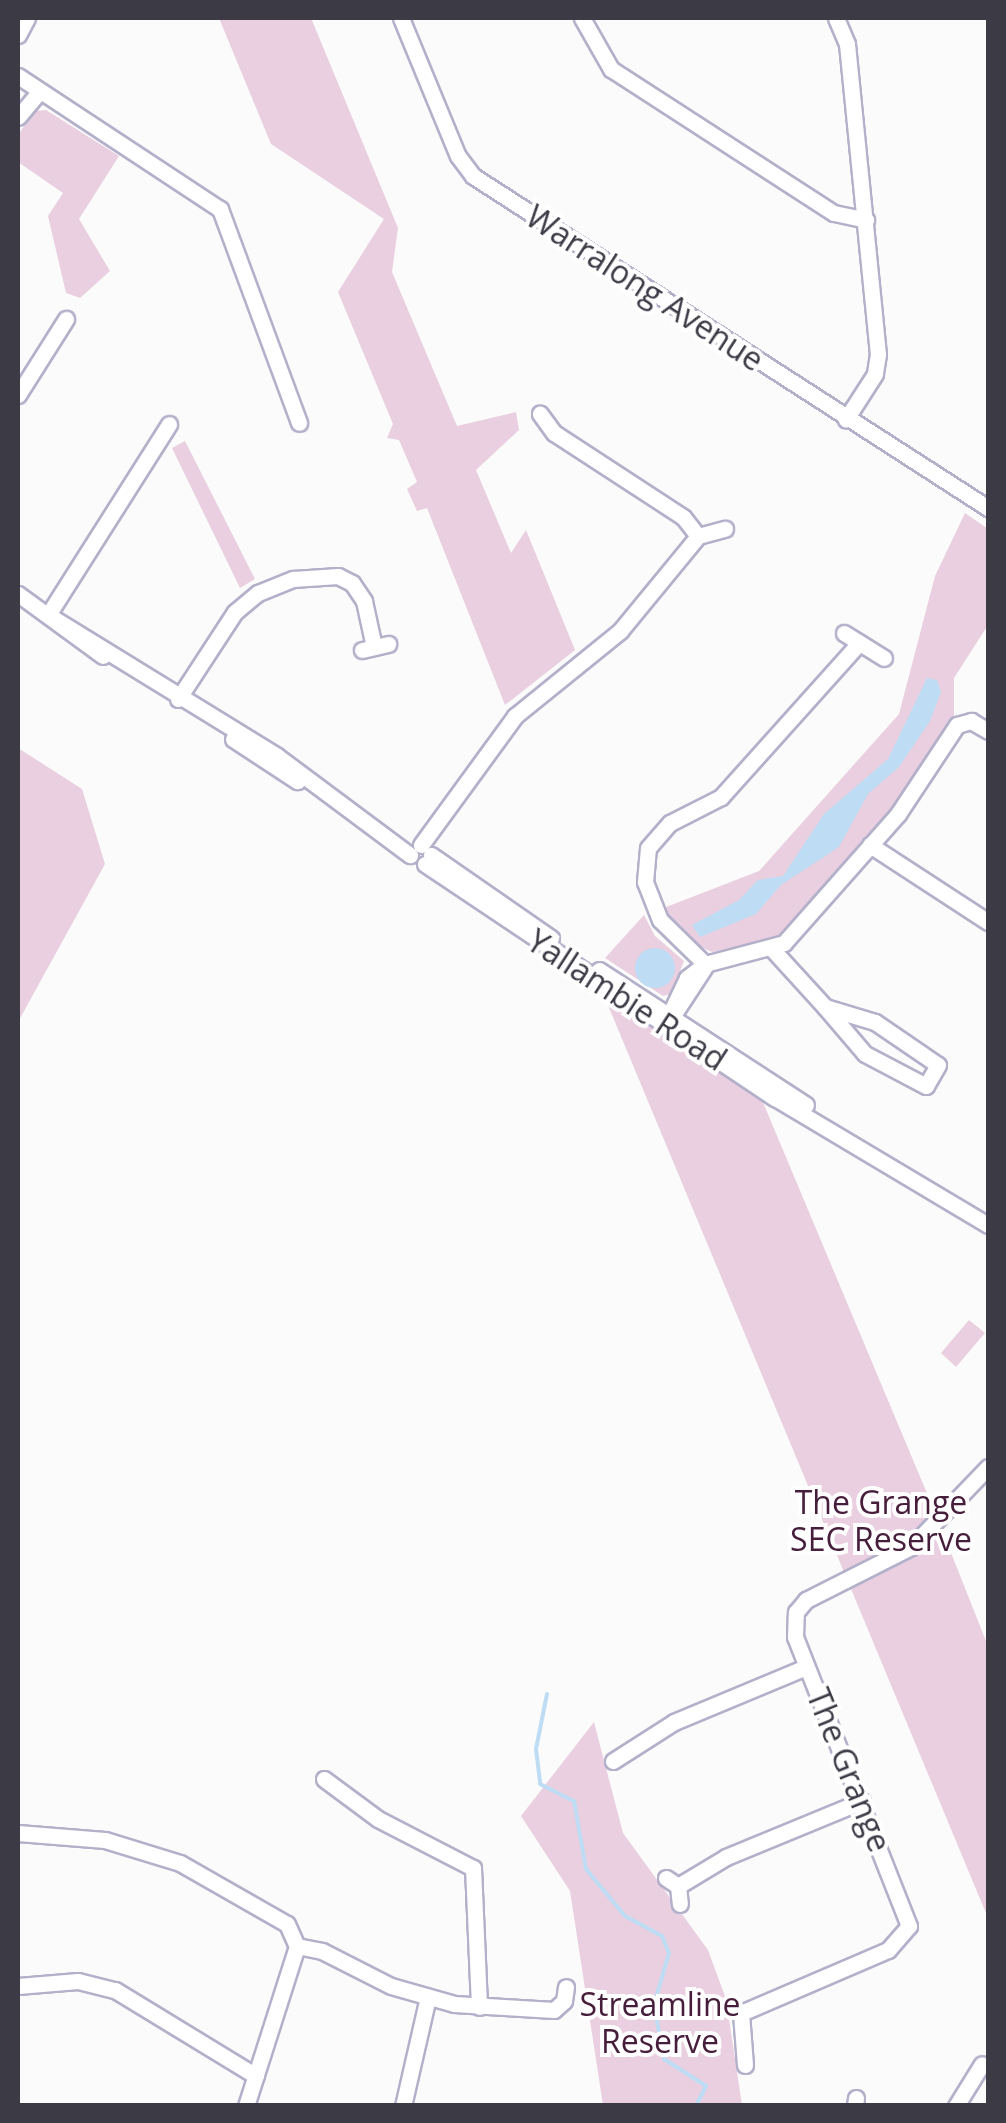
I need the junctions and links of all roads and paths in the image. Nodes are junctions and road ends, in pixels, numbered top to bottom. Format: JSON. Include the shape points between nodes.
{"nodes":[{"id":1,"x":26,"y":18,"type":"edge"},
{"id":2,"x":401,"y":18,"type":"edge"},
{"id":3,"x":582,"y":18,"type":"edge"},
{"id":4,"x":836,"y":18,"type":"edge"},
{"id":5,"x":18,"y":26,"type":"edge"},
{"id":6,"x":18,"y":35,"type":"edge"},
{"id":7,"x":29,"y":84,"type":"edge"},
{"id":8,"x":18,"y":110,"type":"edge"},
{"id":9,"x":18,"y":118,"type":"edge"},
{"id":10,"x":866,"y":220,"type":"junction"},
{"id":11,"x":66,"y":319,"type":"dead end"},
{"id":12,"x":18,"y":396,"type":"edge"},
{"id":13,"x":540,"y":414,"type":"dead end"},
{"id":14,"x":846,"y":420,"type":"junction"},
{"id":15,"x":170,"y":424,"type":"dead end"},
{"id":16,"x":299,"y":424,"type":"dead end"},
{"id":17,"x":963,"y":496,"type":"junction"},
{"id":18,"x":988,"y":508,"type":"edge"},
{"id":19,"x":988,"y":517,"type":"edge"},
{"id":20,"x":725,"y":529,"type":"dead end"},
{"id":21,"x":698,"y":536,"type":"junction"},
{"id":22,"x":18,"y":594,"type":"edge"},
{"id":23,"x":48,"y":614,"type":"junction"},
{"id":24,"x":844,"y":633,"type":"dead end"},
{"id":25,"x":859,"y":643,"type":"junction"},
{"id":26,"x":375,"y":647,"type":"dead end"},
{"id":27,"x":884,"y":658,"type":"dead end"},
{"id":28,"x":178,"y":699,"type":"junction"},
{"id":29,"x":988,"y":731,"type":"edge"},
{"id":30,"x":870,"y":845,"type":"junction"},
{"id":31,"x":422,"y":853,"type":"junction"},
{"id":32,"x":988,"y":922,"type":"edge"},
{"id":33,"x":773,"y":950,"type":"junction"},
{"id":34,"x":705,"y":964,"type":"junction"},
{"id":35,"x":825,"y":1006,"type":"junction"},
{"id":36,"x":669,"y":1019,"type":"junction"},
{"id":37,"x":959,"y":1210,"type":"junction"},
{"id":38,"x":988,"y":1225,"type":"edge"},
{"id":39,"x":988,"y":1235,"type":"edge"},
{"id":40,"x":988,"y":1467,"type":"edge"},
{"id":41,"x":982,"y":1490,"type":"edge"},
{"id":42,"x":806,"y":1668,"type":"junction"},
{"id":43,"x":613,"y":1761,"type":"dead end"},
{"id":44,"x":351,"y":1777,"type":"dead end"},
{"id":45,"x":324,"y":1779,"type":"dead end"},
{"id":46,"x":341,"y":1792,"type":"junction"},
{"id":47,"x":862,"y":1801,"type":"junction"},
{"id":48,"x":18,"y":1833,"type":"edge"},
{"id":49,"x":680,"y":1904,"type":"dead end"},
{"id":50,"x":297,"y":1946,"type":"junction"},
{"id":51,"x":18,"y":1986,"type":"edge"},
{"id":52,"x":566,"y":1987,"type":"dead end"},
{"id":53,"x":428,"y":1997,"type":"junction"},
{"id":54,"x":479,"y":2007,"type":"junction"},
{"id":55,"x":982,"y":2064,"type":"dead end"},
{"id":56,"x":745,"y":2065,"type":"dead end"},
{"id":57,"x":256,"y":2076,"type":"junction"},
{"id":58,"x":246,"y":2106,"type":"edge"},
{"id":59,"x":403,"y":2106,"type":"edge"},
{"id":60,"x":956,"y":2106,"type":"edge"}],
"edges":[{"from":1,"to":5,"type":"street"},
{"from":1,"to":6,"type":"street"},
{"from":2,"to":14,"type":"street","name":"Warralong Avenue","via":[[467,171]]},
{"from":3,"to":10,"type":"street","via":[[611,69],[834,213]]},
{"from":4,"to":10,"type":"street","via":[[847,44]]},
{"from":7,"to":8,"type":"street"},
{"from":7,"to":9,"type":"street"},
{"from":7,"to":16,"type":"street","via":[[226,216]]},
{"from":10,"to":14,"type":"street","via":[[878,362]]},
{"from":11,"to":12,"type":"street"},
{"from":13,"to":21,"type":"street","via":[[554,433],[684,517]]},
{"from":14,"to":17,"type":"street","name":"Warralong Avenue"},
{"from":15,"to":23,"type":"street"},
{"from":17,"to":18,"type":"street","name":"Warralong Avenue"},
{"from":17,"to":19,"type":"street","name":"Warralong Avenue"},
{"from":20,"to":21,"type":"street"},
{"from":21,"to":31,"type":"street","via":[[620,631],[515,716]]},
{"from":22,"to":23,"type":"street","name":"Yallambie Road"},
{"from":23,"to":28,"type":"street","name":"Yallambie Road","via":[[94,651]]},
{"from":24,"to":25,"type":"street"},
{"from":25,"to":27,"type":"street"},
{"from":25,"to":34,"type":"street","via":[[721,797],[663,828],[648,848],[644,873],[655,910],[673,938]]},
{"from":26,"to":28,"type":"street","via":[[352,582],[338,576],[294,579],[258,593],[235,612]]},
{"from":28,"to":31,"type":"street","name":"Yallambie Road","via":[[274,770]]},
{"from":29,"to":30,"type":"street","via":[[965,721]]},
{"from":30,"to":32,"type":"street"},
{"from":30,"to":33,"type":"street"},
{"from":31,"to":36,"type":"street","name":"Yallambie Road"},
{"from":33,"to":34,"type":"street","via":[[736,951]]},
{"from":33,"to":35,"type":"street"},
{"from":34,"to":36,"type":"street","via":[[687,978]]},
{"from":35,"to":35,"type":"street","via":[[865,1054],[926,1086],[938,1065],[875,1022]]},
{"from":36,"to":37,"type":"street","name":"Yallambie Road"},
{"from":37,"to":38,"type":"street","name":"Yallambie Road"},
{"from":37,"to":39,"type":"street","name":"Yallambie Road"},
{"from":40,"to":41,"type":"street","name":"The Grange"},
{"from":41,"to":42,"type":"street","name":"The Grange","via":[[911,1546],[800,1605],[793,1628]]},
{"from":42,"to":43,"type":"street","via":[[674,1722]]},
{"from":42,"to":47,"type":"street","name":"The Grange"},
{"from":44,"to":46,"type":"street"},
{"from":45,"to":46,"type":"street"},
{"from":46,"to":54,"type":"street","via":[[392,1828],[473,1868]]},
{"from":47,"to":49,"type":"street","via":[[672,1882]]},
{"from":47,"to":56,"type":"street","name":"The Grange","via":[[908,1913],[906,1933],[888,1950],[741,2013]]},
{"from":48,"to":50,"type":"street","via":[[106,1840],[180,1863],[287,1924]]},
{"from":50,"to":53,"type":"street"},
{"from":50,"to":57,"type":"street"},
{"from":51,"to":57,"type":"street","via":[[78,1981],[115,1990]]},
{"from":52,"to":54,"type":"street","via":[[564,2002],[554,2010]]},
{"from":53,"to":54,"type":"street"},
{"from":53,"to":59,"type":"street"},
{"from":55,"to":60,"type":"street"},
{"from":57,"to":58,"type":"street"}]}
